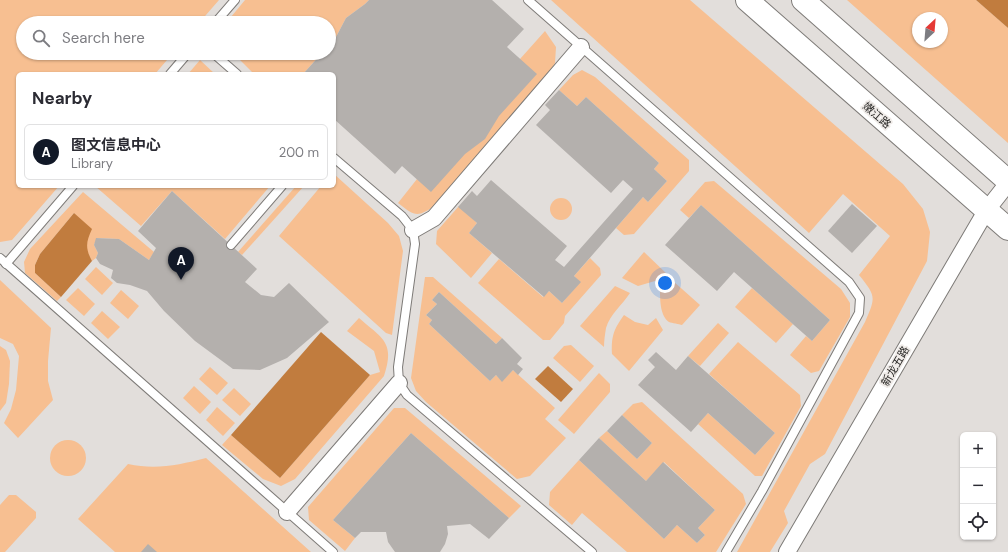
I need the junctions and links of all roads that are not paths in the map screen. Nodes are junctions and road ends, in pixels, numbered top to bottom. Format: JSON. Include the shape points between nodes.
{"nodes":[{"id":1,"x":235,"y":0,"type":"edge"},
{"id":2,"x":528,"y":0,"type":"edge"},
{"id":3,"x":747,"y":0,"type":"edge"},
{"id":4,"x":803,"y":0,"type":"edge"},
{"id":5,"x":221,"y":16,"type":"edge"},
{"id":6,"x":582,"y":47,"type":"junction"},
{"id":7,"x":182,"y":60,"type":"edge"},
{"id":8,"x":221,"y":60,"type":"edge"},
{"id":9,"x":172,"y":72,"type":"edge"},
{"id":10,"x":235,"y":72,"type":"edge"},
{"id":11,"x":336,"y":160,"type":"edge"},
{"id":12,"x":1008,"y":182,"type":"edge"},
{"id":13,"x":71,"y":188,"type":"edge"},
{"id":14,"x":280,"y":188,"type":"edge"},
{"id":15,"x":986,"y":210,"type":"junction"},
{"id":16,"x":1008,"y":229,"type":"edge"},
{"id":17,"x":414,"y":230,"type":"junction"},
{"id":18,"x":231,"y":245,"type":"dead end"},
{"id":19,"x":3,"y":261,"type":"edge"},
{"id":20,"x":399,"y":383,"type":"junction"},
{"id":21,"x":286,"y":512,"type":"junction"},
{"id":22,"x":333,"y":552,"type":"edge"},
{"id":23,"x":592,"y":552,"type":"edge"},
{"id":24,"x":726,"y":552,"type":"edge"},
{"id":25,"x":787,"y":552,"type":"edge"}],
"edges":[{"from":1,"to":5,"type":"lane"},
{"from":2,"to":6,"type":"lane"},
{"from":3,"to":15,"type":"main road","name":"嫩江路"},
{"from":4,"to":12,"type":"main road"},
{"from":6,"to":17,"type":"street","via":[[434,218]]},
{"from":6,"to":24,"type":"lane","via":[[849,282],[860,298],[859,312],[766,485]]},
{"from":7,"to":9,"type":"lane"},
{"from":8,"to":10,"type":"lane"},
{"from":11,"to":17,"type":"lane","via":[[402,216]]},
{"from":12,"to":15,"type":"street","name":"新龙五路"},
{"from":13,"to":19,"type":"lane"},
{"from":14,"to":18,"type":"lane"},
{"from":15,"to":16,"type":"main road","name":"嫩江路"},
{"from":15,"to":25,"type":"street","name":"新龙五路"},
{"from":17,"to":20,"type":"lane","via":[[415,244],[398,367]]},
{"from":19,"to":21,"type":"lane"},
{"from":20,"to":21,"type":"street"},
{"from":20,"to":23,"type":"lane","via":[[407,395]]},
{"from":21,"to":22,"type":"lane"}]}
